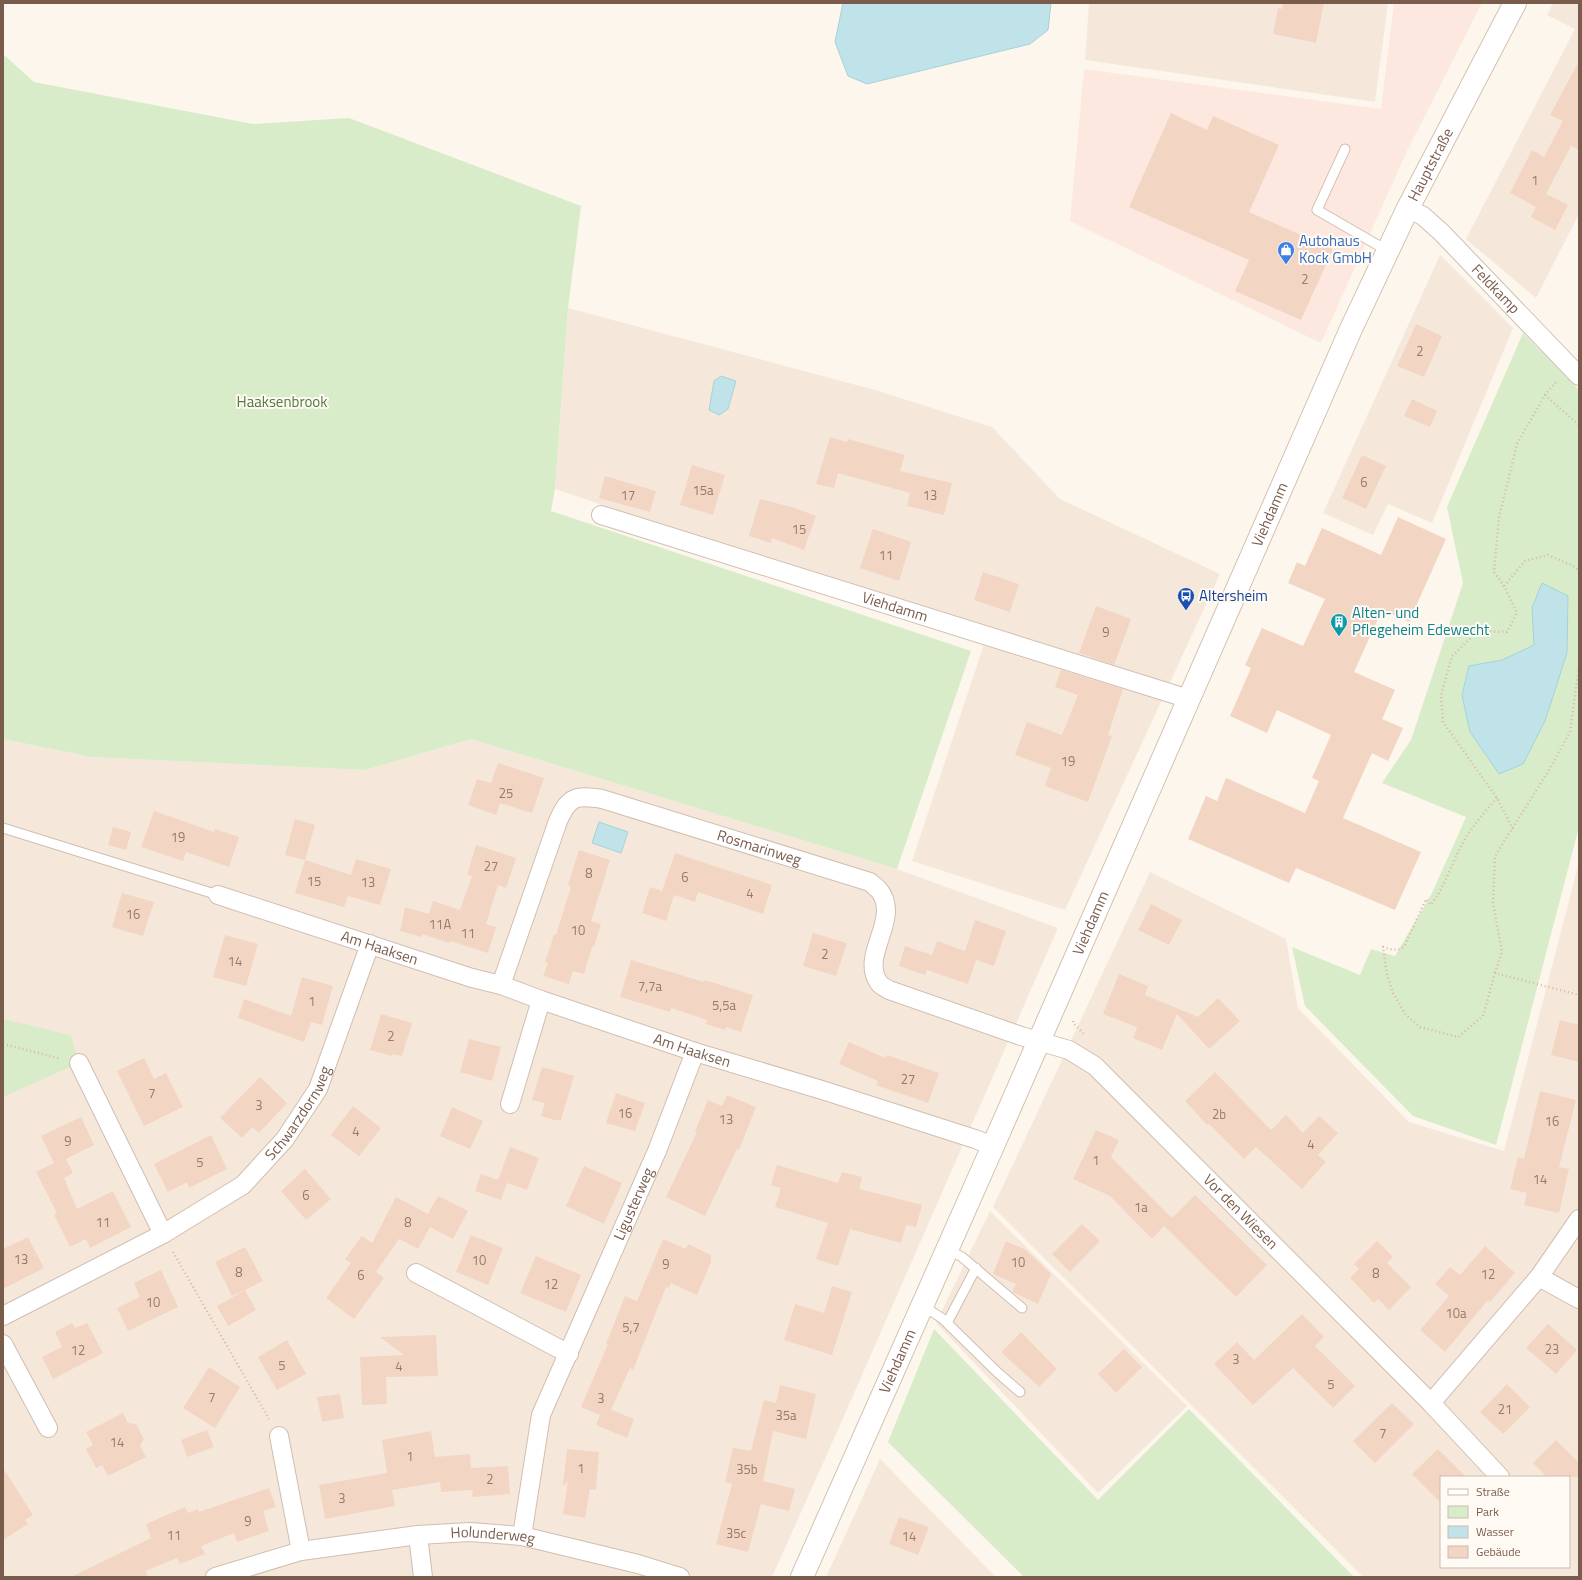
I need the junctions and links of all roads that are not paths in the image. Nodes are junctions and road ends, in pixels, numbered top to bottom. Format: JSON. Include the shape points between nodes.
{"nodes":[{"id":1,"x":1515,"y":3,"type":"edge"},
{"id":2,"x":1345,"y":149,"type":"dead end"},
{"id":3,"x":1408,"y":208,"type":"junction"},
{"id":4,"x":1388,"y":250,"type":"junction"},
{"id":5,"x":1351,"y":329,"type":"joint"},
{"id":6,"x":1573,"y":370,"type":"edge"},
{"id":7,"x":601,"y":514,"type":"dead end"},
{"id":8,"x":1189,"y":699,"type":"junction"},
{"id":9,"x":3,"y":828,"type":"edge"},
{"id":10,"x":218,"y":894,"type":"joint"},
{"id":11,"x":370,"y":944,"type":"junction"},
{"id":12,"x":501,"y":985,"type":"junction"},
{"id":13,"x":542,"y":1000,"type":"junction"},
{"id":14,"x":1038,"y":1042,"type":"junction"},
{"id":15,"x":695,"y":1052,"type":"junction"},
{"id":16,"x":79,"y":1063,"type":"road end"},
{"id":17,"x":510,"y":1104,"type":"dead end"},
{"id":18,"x":993,"y":1146,"type":"junction"},
{"id":19,"x":1579,"y":1219,"type":"edge"},
{"id":20,"x":163,"y":1234,"type":"junction"},
{"id":21,"x":948,"y":1249,"type":"junction"},
{"id":22,"x":976,"y":1268,"type":"junction"},
{"id":23,"x":416,"y":1273,"type":"dead end"},
{"id":24,"x":1539,"y":1277,"type":"junction"},
{"id":25,"x":1579,"y":1299,"type":"edge"},
{"id":26,"x":922,"y":1305,"type":"junction"},
{"id":27,"x":1022,"y":1308,"type":"dead end"},
{"id":28,"x":3,"y":1316,"type":"edge"},
{"id":29,"x":947,"y":1323,"type":"junction"},
{"id":30,"x":3,"y":1344,"type":"edge"},
{"id":31,"x":569,"y":1354,"type":"junction"},
{"id":32,"x":1020,"y":1392,"type":"dead end"},
{"id":33,"x":1431,"y":1402,"type":"junction"},
{"id":34,"x":48,"y":1428,"type":"dead end"},
{"id":35,"x":279,"y":1436,"type":"road end"},
{"id":36,"x":1499,"y":1476,"type":"edge"},
{"id":37,"x":418,"y":1535,"type":"junction"},
{"id":38,"x":522,"y":1536,"type":"junction"},
{"id":39,"x":301,"y":1551,"type":"junction"},
{"id":40,"x":215,"y":1577,"type":"edge"},
{"id":41,"x":423,"y":1577,"type":"edge"},
{"id":42,"x":680,"y":1577,"type":"edge"},
{"id":43,"x":802,"y":1577,"type":"edge"}],
"edges":[{"from":1,"to":3,"type":"main road","name":"Hauptstraße"},
{"from":2,"to":4,"type":"lane","via":[[1317,210]]},
{"from":3,"to":4,"type":"main road","name":"Hauptstraße"},
{"from":3,"to":6,"type":"street","name":"Feldkamp","via":[[1440,232]]},
{"from":4,"to":5,"type":"main road","name":"Hauptstraße"},
{"from":5,"to":8,"type":"main road","name":"Viehdamm"},
{"from":7,"to":8,"type":"street","name":"Viehdamm"},
{"from":8,"to":14,"type":"main road","name":"Viehdamm"},
{"from":9,"to":10,"type":"lane"},
{"from":10,"to":11,"type":"street","name":"Am Haaksen"},
{"from":11,"to":12,"type":"street","name":"Am Haaksen"},
{"from":11,"to":20,"type":"street","name":"Schwarzdornweg","via":[[318,1089],[285,1139],[243,1185]]},
{"from":12,"to":13,"type":"street","name":"Am Haaksen"},
{"from":12,"to":14,"type":"street","name":"Rosmarinweg","via":[[558,821],[564,808],[573,799],[587,796],[870,882],[880,891],[885,904],[886,920],[873,971],[879,984],[889,990]]},
{"from":13,"to":15,"type":"street","name":"Am Haaksen"},
{"from":13,"to":17,"type":"street"},
{"from":14,"to":18,"type":"main road","name":"Viehdamm"},
{"from":14,"to":33,"type":"street","name":"Vor den Wiesen","via":[[1069,1050],[1094,1066]]},
{"from":15,"to":18,"type":"street","name":"Am Haaksen","via":[[975,1138]]},
{"from":15,"to":31,"type":"street","name":"Ligusterweg","via":[[657,1151]]},
{"from":16,"to":20,"type":"street"},
{"from":18,"to":21,"type":"main road","name":"Viehdamm"},
{"from":19,"to":24,"type":"street"},
{"from":20,"to":28,"type":"street","name":"Schwarzdornweg"},
{"from":21,"to":22,"type":"lane","via":[[962,1256]]},
{"from":21,"to":26,"type":"main road","name":"Viehdamm"},
{"from":22,"to":27,"type":"lane"},
{"from":22,"to":29,"type":"lane"},
{"from":23,"to":31,"type":"street"},
{"from":24,"to":25,"type":"street"},
{"from":24,"to":33,"type":"street"},
{"from":26,"to":29,"type":"lane"},
{"from":26,"to":43,"type":"main road","name":"Viehdamm"},
{"from":29,"to":32,"type":"lane"},
{"from":30,"to":34,"type":"street"},
{"from":31,"to":38,"type":"street","name":"Ligusterweg","via":[[541,1415]]},
{"from":33,"to":36,"type":"street","name":"Vor den Wiesen"},
{"from":35,"to":39,"type":"street"},
{"from":37,"to":38,"type":"street","name":"Holunderweg","via":[[470,1532]]},
{"from":37,"to":39,"type":"street","name":"Holunderweg"},
{"from":37,"to":41,"type":"street"},
{"from":38,"to":42,"type":"street","name":"Holunderweg","via":[[638,1564]]},
{"from":39,"to":40,"type":"street","name":"Holunderweg"}]}
